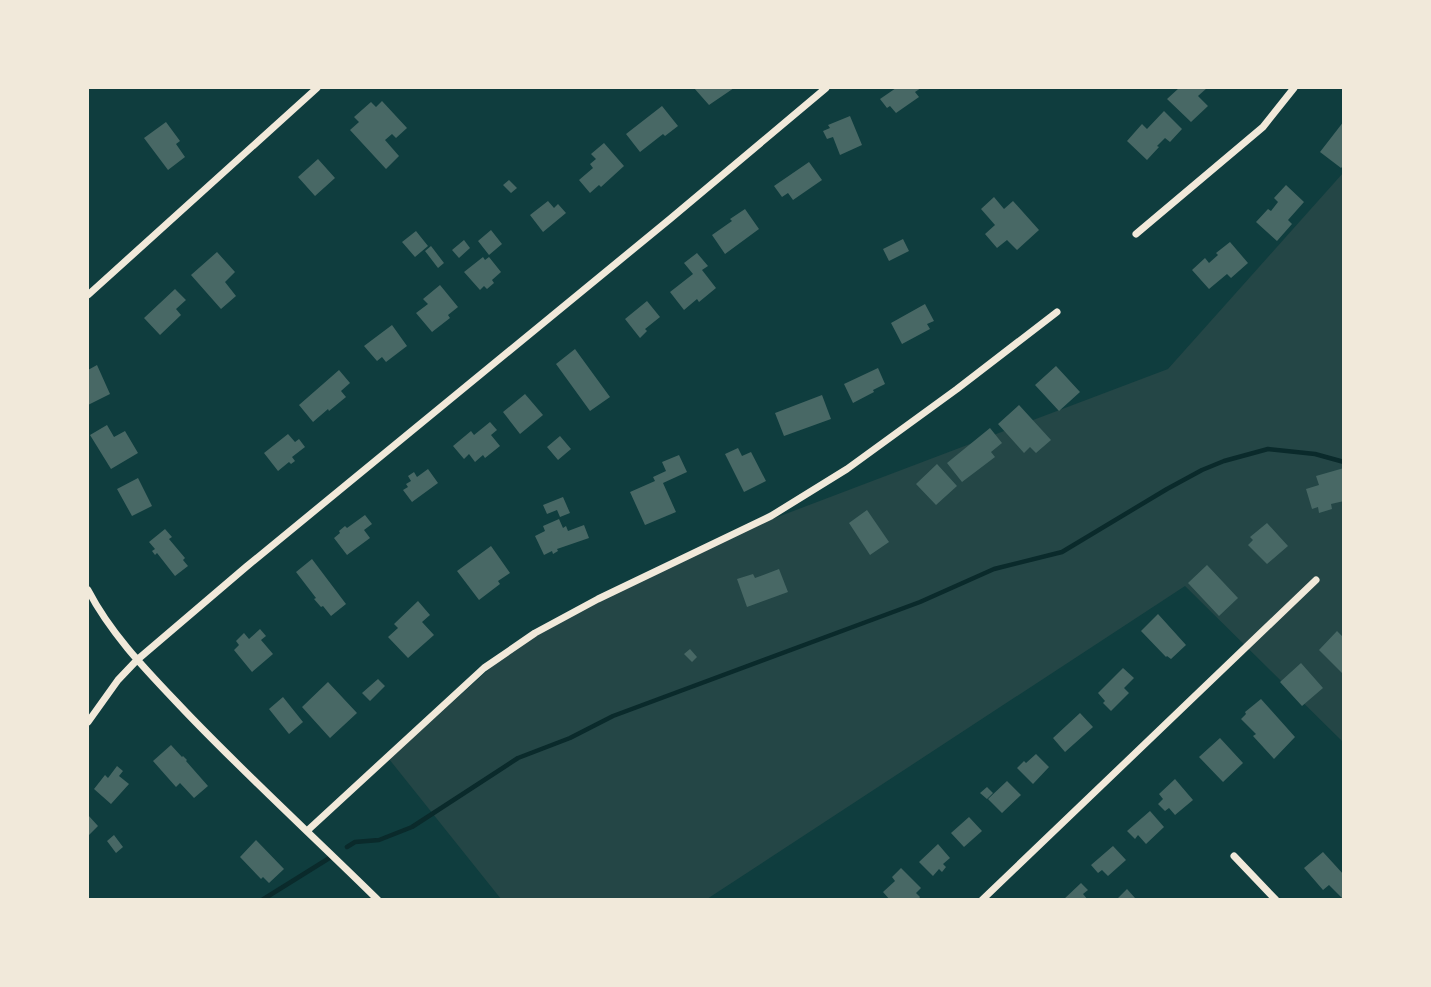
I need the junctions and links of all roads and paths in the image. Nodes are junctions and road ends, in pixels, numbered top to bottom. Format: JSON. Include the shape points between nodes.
{"nodes":[{"id":1,"x":317,"y":88,"type":"edge"},
{"id":2,"x":826,"y":88,"type":"edge"},
{"id":3,"x":1294,"y":88,"type":"edge"},
{"id":4,"x":1136,"y":234,"type":"dead end"},
{"id":5,"x":88,"y":295,"type":"edge"},
{"id":6,"x":1057,"y":312,"type":"dead end"},
{"id":7,"x":1316,"y":580,"type":"dead end"},
{"id":8,"x":88,"y":590,"type":"edge"},
{"id":9,"x":137,"y":660,"type":"junction"},
{"id":10,"x":88,"y":722,"type":"edge"},
{"id":11,"x":307,"y":831,"type":"junction"},
{"id":12,"x":1234,"y":856,"type":"dead end"},
{"id":13,"x":378,"y":900,"type":"edge"},
{"id":14,"x":982,"y":900,"type":"edge"},
{"id":15,"x":1276,"y":900,"type":"edge"}],
"edges":[{"from":1,"to":5,"type":"street"},
{"from":2,"to":9,"type":"street"},
{"from":3,"to":4,"type":"street","via":[[1263,127]]},
{"from":6,"to":11,"type":"street","via":[[847,469],[771,516],[546,628],[484,668]]},
{"from":7,"to":14,"type":"street"},
{"from":8,"to":9,"type":"street","via":[[116,637]]},
{"from":9,"to":10,"type":"street"},
{"from":9,"to":11,"type":"street"},
{"from":11,"to":13,"type":"street"},
{"from":12,"to":15,"type":"street"}]}
